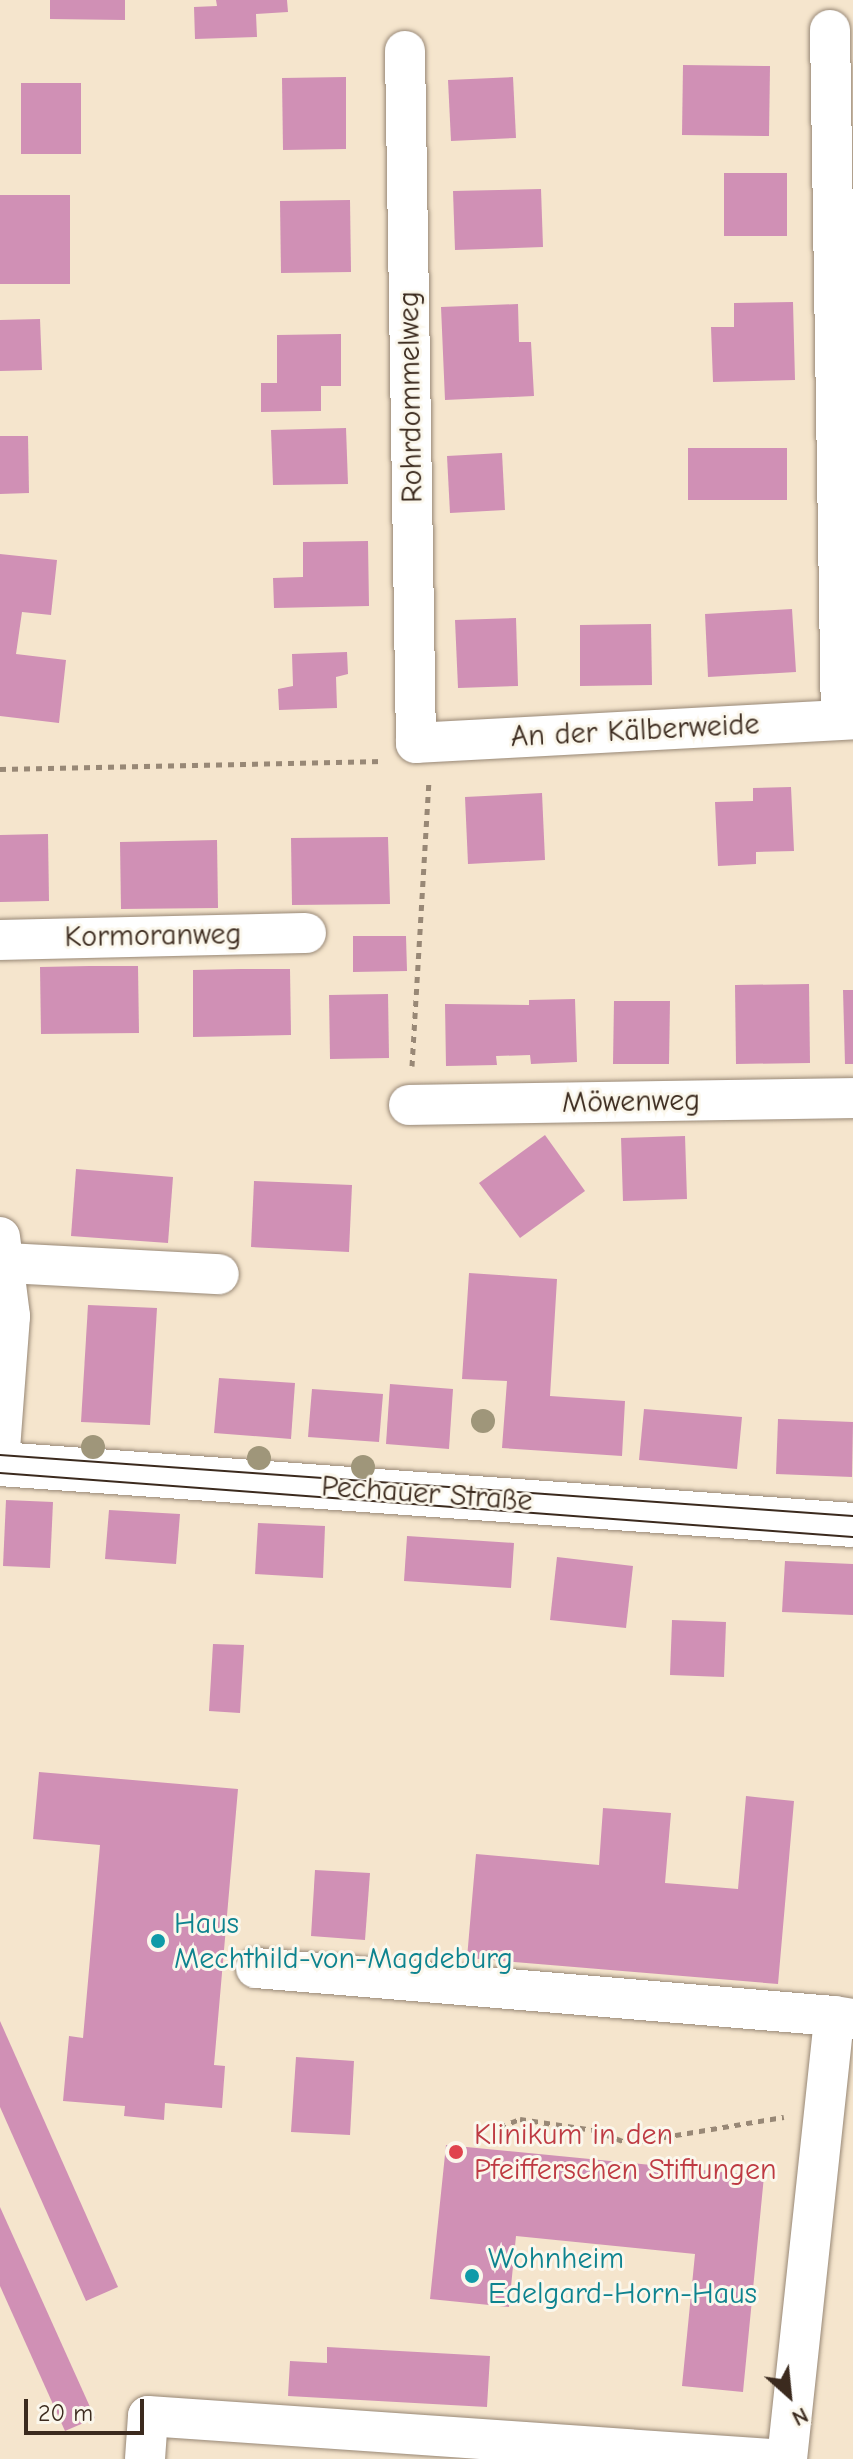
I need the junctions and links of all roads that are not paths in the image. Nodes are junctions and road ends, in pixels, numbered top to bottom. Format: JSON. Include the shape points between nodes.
{"nodes":[{"id":1,"x":830,"y":30,"type":"dead end"},
{"id":2,"x":405,"y":51,"type":"dead end"},
{"id":3,"x":847,"y":719,"type":"edge"},
{"id":4,"x":416,"y":743,"type":"joint"},
{"id":5,"x":306,"y":933,"type":"dead end"},
{"id":6,"x":0,"y":940,"type":"edge"},
{"id":7,"x":853,"y":1098,"type":"edge"},
{"id":8,"x":409,"y":1105,"type":"road end"},
{"id":9,"x":3,"y":1250,"type":"edge"},
{"id":10,"x":219,"y":1274,"type":"dead end"},
{"id":11,"x":0,"y":1449,"type":"edge"},
{"id":12,"x":0,"y":1464,"type":"edge"},
{"id":13,"x":853,"y":1525,"type":"edge"},
{"id":14,"x":256,"y":1968,"type":"dead end"},
{"id":15,"x":843,"y":2018,"type":"edge"},
{"id":16,"x":145,"y":2459,"type":"edge"},
{"id":17,"x":771,"y":2459,"type":"edge"},
{"id":18,"x":787,"y":2459,"type":"edge"}],
"edges":[{"from":1,"to":3,"type":"street"},
{"from":2,"to":4,"type":"street","name":"Rohrdommelweg"},
{"from":3,"to":4,"type":"street","name":"An der Kälberweide"},
{"from":5,"to":6,"type":"street","name":"Kormoranweg"},
{"from":7,"to":8,"type":"street","name":"Möwenweg"},
{"from":9,"to":10,"type":"street"},
{"from":9,"to":11,"type":"street","via":[[10,1316]]},
{"from":12,"to":13,"type":"main road","name":"Pechauer Straße"},
{"from":14,"to":15,"type":"street"},
{"from":15,"to":18,"type":"street","via":[[823,2112]]},
{"from":16,"to":17,"type":"street","via":[[148,2416]]}]}
